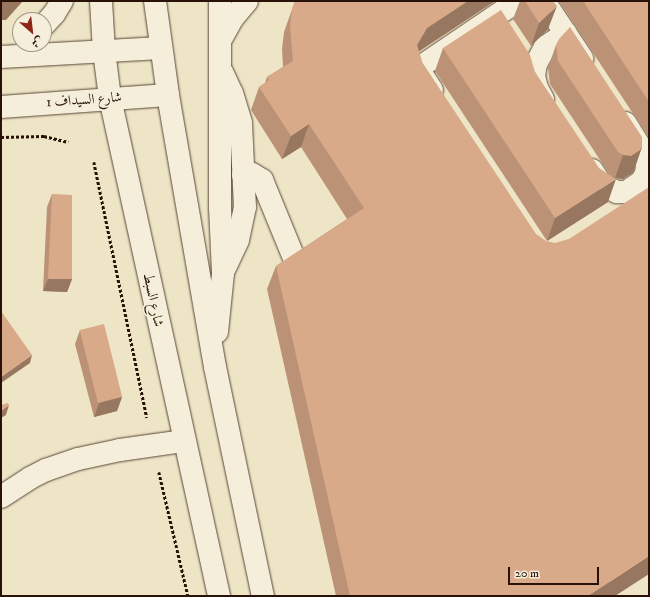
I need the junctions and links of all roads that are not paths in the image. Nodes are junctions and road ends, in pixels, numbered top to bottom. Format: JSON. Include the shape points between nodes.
{"nodes":[{"id":1,"x":62,"y":1,"type":"edge"},
{"id":2,"x":102,"y":1,"type":"edge"},
{"id":3,"x":155,"y":1,"type":"edge"},
{"id":4,"x":220,"y":1,"type":"edge"},
{"id":5,"x":247,"y":1,"type":"edge"},
{"id":6,"x":518,"y":1,"type":"edge"},
{"id":7,"x":544,"y":1,"type":"edge"},
{"id":8,"x":547,"y":1,"type":"edge"},
{"id":9,"x":52,"y":16,"type":"edge"},
{"id":10,"x":508,"y":33,"type":"junction"},
{"id":11,"x":566,"y":34,"type":"junction"},
{"id":12,"x":220,"y":43,"type":"junction"},
{"id":13,"x":12,"y":47,"type":"edge"},
{"id":14,"x":161,"y":48,"type":"junction"},
{"id":15,"x":104,"y":51,"type":"junction"},
{"id":16,"x":1,"y":53,"type":"edge"},
{"id":17,"x":1,"y":58,"type":"edge"},
{"id":18,"x":218,"y":66,"type":"junction"},
{"id":19,"x":534,"y":74,"type":"junction"},
{"id":20,"x":168,"y":95,"type":"junction"},
{"id":21,"x":110,"y":98,"type":"junction"},
{"id":22,"x":1,"y":107,"type":"edge"},
{"id":23,"x":444,"y":109,"type":"edge"},
{"id":24,"x":558,"y":115,"type":"edge"},
{"id":25,"x":584,"y":154,"type":"edge"},
{"id":26,"x":649,"y":154,"type":"edge"},
{"id":27,"x":243,"y":176,"type":"junction"},
{"id":28,"x":649,"y":190,"type":"edge"},
{"id":29,"x":617,"y":203,"type":"junction"},
{"id":30,"x":294,"y":258,"type":"edge"},
{"id":31,"x":223,"y":273,"type":"junction"},
{"id":32,"x":215,"y":367,"type":"junction"},
{"id":33,"x":184,"y":441,"type":"junction"},
{"id":34,"x":1,"y":498,"type":"edge"},
{"id":35,"x":219,"y":596,"type":"edge"},
{"id":36,"x":263,"y":596,"type":"edge"}],
"edges":[{"from":1,"to":9,"type":"street"},
{"from":2,"to":15,"type":"street","name":"شارع السبط"},
{"from":3,"to":14,"type":"street"},
{"from":4,"to":12,"type":"street"},
{"from":5,"to":12,"type":"street","via":[[232,18]]},
{"from":6,"to":10,"type":"street"},
{"from":7,"to":11,"type":"street"},
{"from":8,"to":11,"type":"street","via":[[592,71]]},
{"from":10,"to":19,"type":"street"},
{"from":10,"to":23,"type":"street","via":[[423,65],[422,74]]},
{"from":11,"to":19,"type":"street","via":[[545,47]]},
{"from":12,"to":18,"type":"street"},
{"from":13,"to":16,"type":"street"},
{"from":14,"to":15,"type":"street"},
{"from":14,"to":20,"type":"street"},
{"from":15,"to":17,"type":"street"},
{"from":15,"to":21,"type":"street","name":"شارع السبط"},
{"from":18,"to":27,"type":"street","via":[[237,108]]},
{"from":18,"to":31,"type":"street"},
{"from":19,"to":24,"type":"street"},
{"from":20,"to":21,"type":"street","name":"شارع السيداف 1"},
{"from":20,"to":32,"type":"street"},
{"from":21,"to":22,"type":"street","name":"شارع السيداف 1"},
{"from":21,"to":33,"type":"street","name":"شارع السبط"},
{"from":25,"to":29,"type":"street"},
{"from":26,"to":29,"type":"street","via":[[613,103],[642,148],[647,165],[646,174]]},
{"from":27,"to":30,"type":"street","via":[[252,174],[262,180]]},
{"from":27,"to":31,"type":"street","via":[[244,217],[238,240]]},
{"from":28,"to":29,"type":"street"},
{"from":31,"to":32,"type":"street"},
{"from":32,"to":36,"type":"street"},
{"from":33,"to":34,"type":"street","via":[[120,450],[62,464],[30,478]]},
{"from":33,"to":35,"type":"street","name":"شارع السبط"}]}
